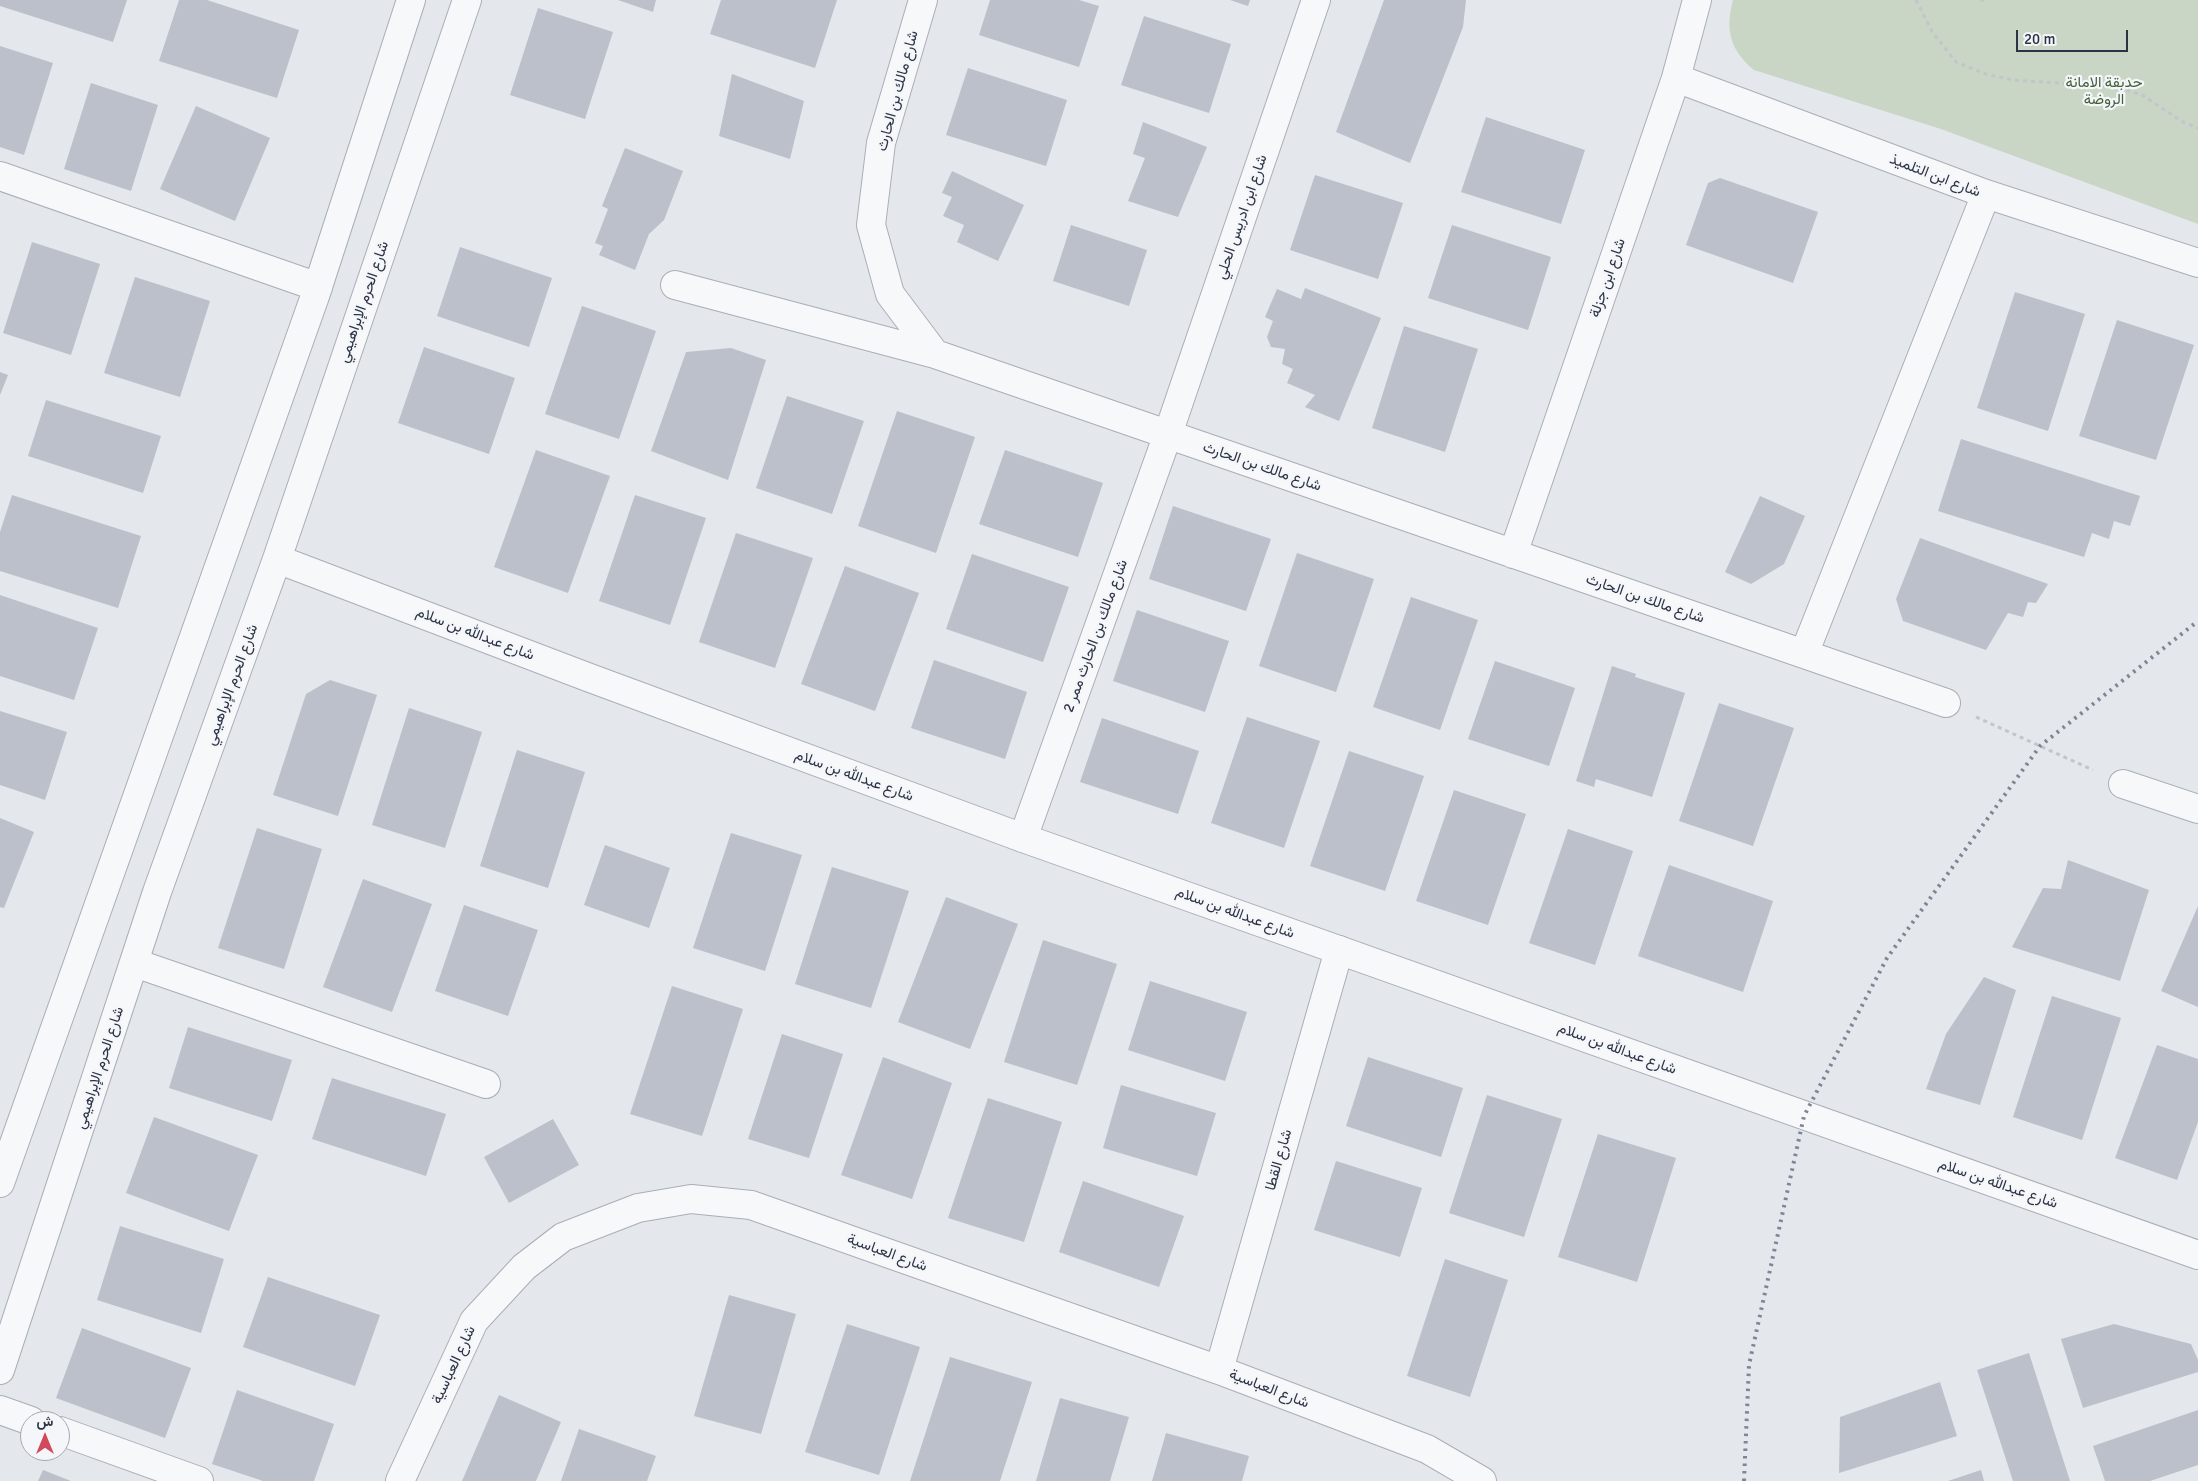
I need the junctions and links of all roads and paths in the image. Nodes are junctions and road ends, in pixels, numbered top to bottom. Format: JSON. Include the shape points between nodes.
{"nodes":[{"id":1,"x":411,"y":0,"type":"edge"},
{"id":2,"x":467,"y":0,"type":"edge"},
{"id":3,"x":923,"y":0,"type":"edge"},
{"id":4,"x":1316,"y":0,"type":"edge"},
{"id":5,"x":1697,"y":0,"type":"edge"},
{"id":6,"x":1916,"y":0,"type":"edge"},
{"id":7,"x":1980,"y":0,"type":"edge"},
{"id":8,"x":1985,"y":0,"type":"edge"},
{"id":9,"x":1676,"y":78,"type":"junction"},
{"id":10,"x":2198,"y":128,"type":"edge"},
{"id":11,"x":0,"y":176,"type":"edge"},
{"id":12,"x":1986,"y":194,"type":"junction"},
{"id":13,"x":2198,"y":263,"type":"edge"},
{"id":14,"x":675,"y":284,"type":"dead end"},
{"id":15,"x":318,"y":287,"type":"junction"},
{"id":16,"x":935,"y":354,"type":"junction"},
{"id":17,"x":1168,"y":434,"type":"junction"},
{"id":18,"x":1513,"y":554,"type":"junction"},
{"id":19,"x":277,"y":559,"type":"junction"},
{"id":20,"x":1804,"y":654,"type":"junction"},
{"id":21,"x":1946,"y":704,"type":"joint"},
{"id":22,"x":2123,"y":784,"type":"joint"},
{"id":23,"x":2198,"y":809,"type":"edge"},
{"id":24,"x":1023,"y":838,"type":"junction"},
{"id":25,"x":1339,"y":950,"type":"junction"},
{"id":26,"x":135,"y":963,"type":"junction"},
{"id":27,"x":486,"y":1084,"type":"dead end"},
{"id":28,"x":0,"y":1183,"type":"edge"},
{"id":29,"x":2198,"y":1254,"type":"edge"},
{"id":30,"x":0,"y":1370,"type":"edge"},
{"id":31,"x":1219,"y":1370,"type":"junction"},
{"id":32,"x":0,"y":1410,"type":"edge"},
{"id":33,"x":20,"y":1417,"type":"edge"},
{"id":34,"x":70,"y":1435,"type":"edge"},
{"id":35,"x":199,"y":1481,"type":"edge"},
{"id":36,"x":400,"y":1481,"type":"edge"},
{"id":37,"x":1482,"y":1481,"type":"edge"}],
"edges":[{"from":1,"to":15,"type":"street"},
{"from":2,"to":19,"type":"street","name":"شارع الحرم الإبراهيمي"},
{"from":3,"to":16,"type":"street","name":"شارع مالك بن الحارث","via":[[881,143],[870,226],[890,294]]},
{"from":4,"to":17,"type":"street","name":"شارع ابن ادريس الحلي"},
{"from":5,"to":9,"type":"street","name":"شارع ابن جزلة"},
{"from":6,"to":10,"type":"path","via":[[1933,33],[1956,62],[2013,80],[2116,88],[2142,95]]},
{"from":7,"to":8,"type":"path"},
{"from":9,"to":12,"type":"street","name":"شارع ابن التلميذ"},
{"from":9,"to":18,"type":"street","name":"شارع ابن جزلة"},
{"from":11,"to":15,"type":"street"},
{"from":12,"to":13,"type":"street","name":"شارع ابن التلميذ"},
{"from":12,"to":20,"type":"street"},
{"from":14,"to":16,"type":"street"},
{"from":15,"to":28,"type":"street"},
{"from":16,"to":17,"type":"street","name":"شارع مالك بن الحارث"},
{"from":17,"to":18,"type":"street","name":"شارع مالك بن الحارث"},
{"from":17,"to":24,"type":"street","name":"شارع مالك بن الحارث ممر 2"},
{"from":18,"to":20,"type":"street","name":"شارع مالك بن الحارث"},
{"from":19,"to":24,"type":"street","name":"شارع عبدالله بن سلام"},
{"from":19,"to":26,"type":"street","name":"شارع الحرم الإبراهيمي","via":[[157,892]]},
{"from":20,"to":21,"type":"street","name":"شارع مالك بن الحارث"},
{"from":21,"to":22,"type":"path"},
{"from":22,"to":23,"type":"street"},
{"from":24,"to":25,"type":"street","name":"شارع عبدالله بن سلام"},
{"from":25,"to":29,"type":"street","name":"شارع عبدالله بن سلام"},
{"from":25,"to":31,"type":"street","name":"شارع القطا"},
{"from":26,"to":27,"type":"street"},
{"from":26,"to":30,"type":"street","name":"شارع الحرم الإبراهيمي"},
{"from":31,"to":36,"type":"street","name":"شارع العباسية","via":[[751,1205],[691,1199],[638,1208],[563,1237],[524,1267],[474,1321]]},
{"from":31,"to":37,"type":"street","name":"شارع العباسية","via":[[1427,1449]]},
{"from":32,"to":33,"type":"street"},
{"from":34,"to":35,"type":"street"}]}
